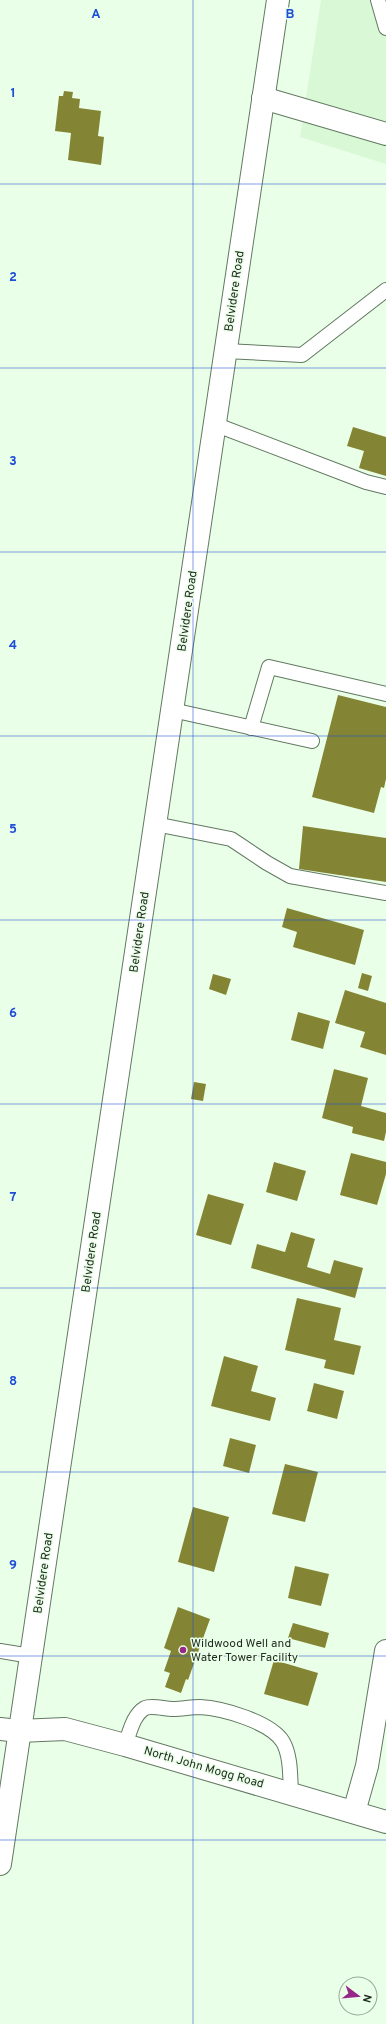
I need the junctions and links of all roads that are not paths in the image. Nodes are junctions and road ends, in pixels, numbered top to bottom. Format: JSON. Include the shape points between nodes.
{"nodes":[{"id":1,"x":278,"y":0,"type":"edge"},
{"id":2,"x":378,"y":0,"type":"edge"},
{"id":3,"x":386,"y":28,"type":"edge"},
{"id":4,"x":263,"y":98,"type":"junction"},
{"id":5,"x":386,"y":134,"type":"edge"},
{"id":6,"x":386,"y":290,"type":"edge"},
{"id":7,"x":225,"y":351,"type":"junction"},
{"id":8,"x":214,"y":424,"type":"junction"},
{"id":9,"x":386,"y":487,"type":"edge"},
{"id":10,"x":386,"y":694,"type":"edge"},
{"id":11,"x":172,"y":710,"type":"junction"},
{"id":12,"x":251,"y":728,"type":"junction"},
{"id":13,"x":312,"y":741,"type":"dead end"},
{"id":14,"x":155,"y":824,"type":"junction"},
{"id":15,"x":386,"y":893,"type":"edge"},
{"id":16,"x":386,"y":1651,"type":"edge"},
{"id":17,"x":0,"y":1652,"type":"edge"},
{"id":18,"x":31,"y":1656,"type":"junction"},
{"id":19,"x":9,"y":1730,"type":"edge"},
{"id":20,"x":125,"y":1745,"type":"junction"},
{"id":21,"x":292,"y":1793,"type":"junction"},
{"id":22,"x":354,"y":1812,"type":"junction"},
{"id":23,"x":386,"y":1822,"type":"edge"},
{"id":24,"x":2,"y":1839,"type":"edge"},
{"id":25,"x":0,"y":1864,"type":"edge"}],
"edges":[{"from":1,"to":4,"type":"main road","name":"Belvidere Road"},
{"from":2,"to":3,"type":"lane"},
{"from":4,"to":5,"type":"main road"},
{"from":4,"to":7,"type":"main road","name":"Belvidere Road"},
{"from":6,"to":7,"type":"lane","via":[[302,355]]},
{"from":7,"to":8,"type":"main road","name":"Belvidere Road"},
{"from":8,"to":9,"type":"lane","via":[[366,482]]},
{"from":8,"to":11,"type":"main road","name":"Belvidere Road"},
{"from":10,"to":12,"type":"lane","via":[[269,667]]},
{"from":11,"to":12,"type":"lane"},
{"from":11,"to":14,"type":"main road","name":"Belvidere Road"},
{"from":12,"to":13,"type":"lane"},
{"from":14,"to":15,"type":"lane","via":[[231,839],[290,876]]},
{"from":14,"to":18,"type":"main road","name":"Belvidere Road"},
{"from":16,"to":22,"type":"main road","via":[[367,1766]]},
{"from":17,"to":18,"type":"lane"},
{"from":18,"to":19,"type":"main road","name":"Belvidere Road"},
{"from":19,"to":20,"type":"main road","name":"North John Mogg Road","via":[[65,1729]]},
{"from":19,"to":24,"type":"main road","name":"Belvidere Road"},
{"from":20,"to":21,"type":"main road","name":"North John Mogg Road"},
{"from":20,"to":21,"type":"lane","via":[[133,1722],[147,1707],[201,1707],[224,1711],[267,1727],[282,1741],[287,1752]]},
{"from":21,"to":22,"type":"main road","name":"North John Mogg Road"},
{"from":22,"to":23,"type":"main road","name":"North John Mogg Road"},
{"from":24,"to":25,"type":"main road","name":"Belvidere Road"}]}
